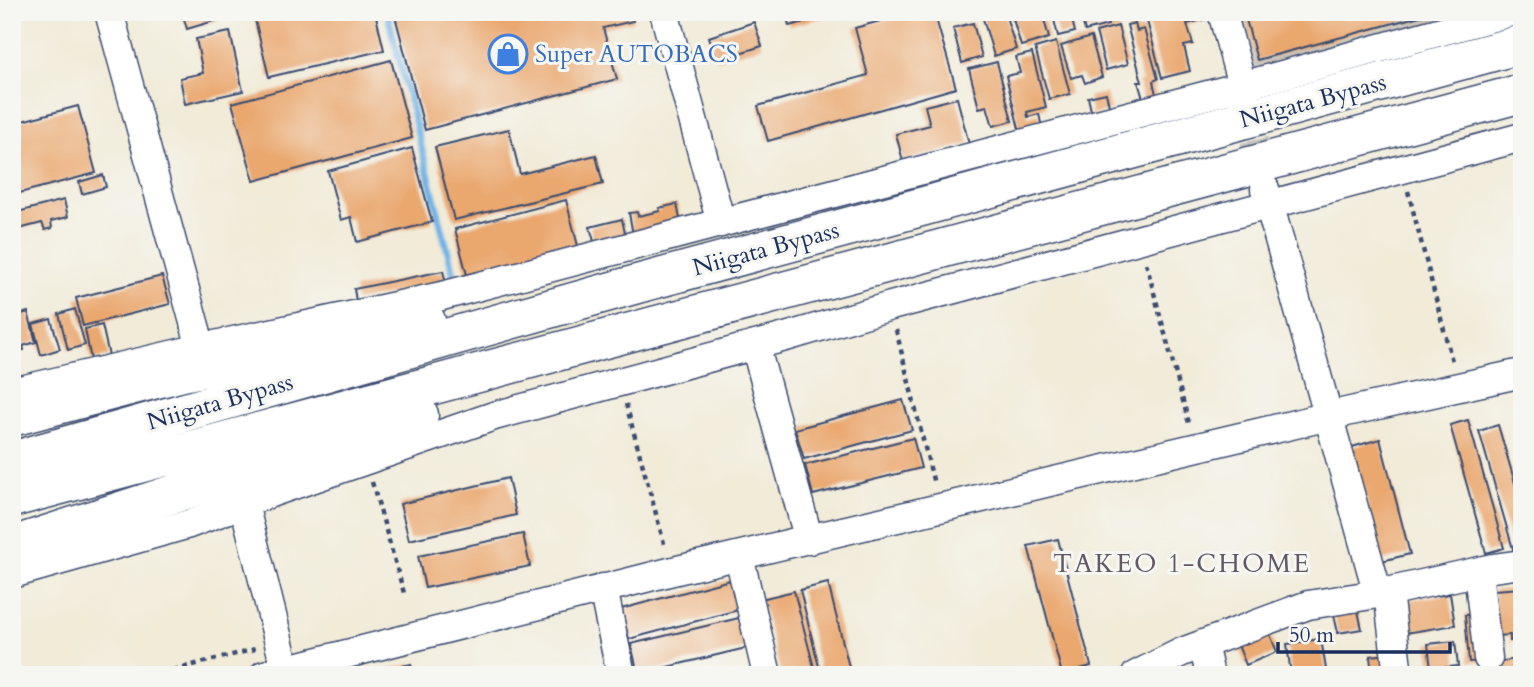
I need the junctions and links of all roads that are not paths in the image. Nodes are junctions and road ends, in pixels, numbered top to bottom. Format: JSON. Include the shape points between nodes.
{"nodes":[{"id":1,"x":109,"y":12,"type":"edge"},
{"id":2,"x":664,"y":12,"type":"edge"},
{"id":3,"x":1222,"y":12,"type":"edge"},
{"id":4,"x":1511,"y":12,"type":"edge"},
{"id":5,"x":1522,"y":44,"type":"edge"},
{"id":6,"x":1243,"y":91,"type":"junction"},
{"id":7,"x":1522,"y":93,"type":"edge"},
{"id":8,"x":1522,"y":137,"type":"edge"},
{"id":9,"x":1267,"y":196,"type":"junction"},
{"id":10,"x":1134,"y":199,"type":"junction"},
{"id":11,"x":721,"y":223,"type":"junction"},
{"id":12,"x":637,"y":284,"type":"junction"},
{"id":13,"x":755,"y":345,"type":"junction"},
{"id":14,"x":201,"y":348,"type":"junction"},
{"id":15,"x":1522,"y":373,"type":"edge"},
{"id":16,"x":12,"y":392,"type":"edge"},
{"id":17,"x":1328,"y":416,"type":"junction"},
{"id":18,"x":12,"y":417,"type":"edge"},
{"id":19,"x":12,"y":461,"type":"edge"},
{"id":20,"x":12,"y":498,"type":"edge"},
{"id":21,"x":244,"y":504,"type":"junction"},
{"id":22,"x":809,"y":540,"type":"junction"},
{"id":23,"x":12,"y":546,"type":"edge"},
{"id":24,"x":739,"y":556,"type":"junction"},
{"id":25,"x":1522,"y":564,"type":"edge"},
{"id":26,"x":1478,"y":572,"type":"junction"},
{"id":27,"x":12,"y":574,"type":"edge"},
{"id":28,"x":603,"y":588,"type":"junction"},
{"id":29,"x":1383,"y":593,"type":"junction"},
{"id":30,"x":1203,"y":644,"type":"junction"},
{"id":31,"x":1488,"y":658,"type":"dead end"},
{"id":32,"x":279,"y":673,"type":"edge"},
{"id":33,"x":621,"y":675,"type":"edge"},
{"id":34,"x":767,"y":675,"type":"edge"},
{"id":35,"x":1136,"y":675,"type":"edge"},
{"id":36,"x":1210,"y":675,"type":"edge"},
{"id":37,"x":1398,"y":675,"type":"edge"}],
"edges":[{"from":1,"to":14,"type":"street"},
{"from":2,"to":11,"type":"street"},
{"from":3,"to":6,"type":"street"},
{"from":4,"to":6,"type":"street"},
{"from":5,"to":12,"type":"highway","name":"Niigata Bypass"},
{"from":6,"to":11,"type":"street"},
{"from":7,"to":10,"type":"highway","name":"Niigata Bypass"},
{"from":8,"to":9,"type":"street","via":[[1403,170]]},
{"from":9,"to":13,"type":"street","via":[[1140,240]]},
{"from":9,"to":17,"type":"street"},
{"from":10,"to":20,"type":"highway","name":"Niigata Bypass"},
{"from":10,"to":23,"type":"highway","via":[[1005,250],[387,424]]},
{"from":11,"to":14,"type":"street","via":[[442,296]]},
{"from":12,"to":18,"type":"highway","via":[[388,328],[183,372]]},
{"from":12,"to":19,"type":"highway","name":"Niigata Bypass"},
{"from":13,"to":21,"type":"street","via":[[494,416]]},
{"from":13,"to":22,"type":"street"},
{"from":14,"to":16,"type":"street"},
{"from":15,"to":17,"type":"street"},
{"from":17,"to":22,"type":"street"},
{"from":17,"to":29,"type":"street"},
{"from":21,"to":27,"type":"street","via":[[190,524]]},
{"from":21,"to":32,"type":"street"},
{"from":22,"to":24,"type":"street"},
{"from":24,"to":28,"type":"street"},
{"from":24,"to":34,"type":"street"},
{"from":25,"to":26,"type":"street"},
{"from":26,"to":29,"type":"street"},
{"from":26,"to":31,"type":"street"},
{"from":28,"to":32,"type":"street"},
{"from":28,"to":33,"type":"street"},
{"from":29,"to":30,"type":"street","via":[[1308,605]]},
{"from":29,"to":37,"type":"street"},
{"from":30,"to":35,"type":"street"},
{"from":30,"to":36,"type":"street"}]}
